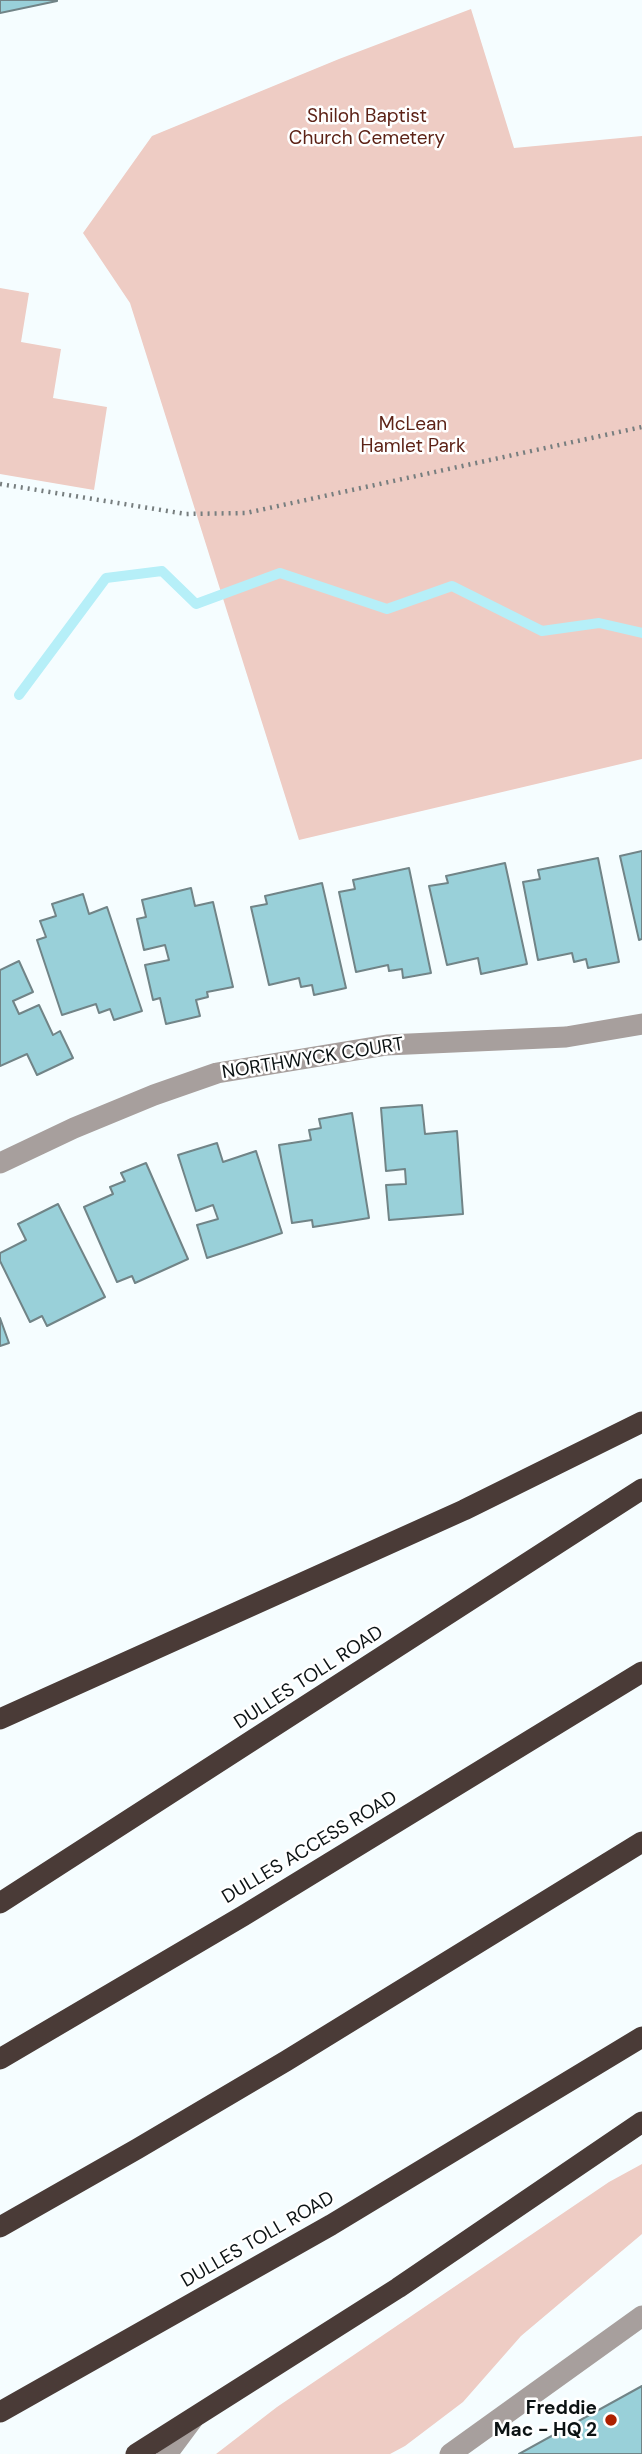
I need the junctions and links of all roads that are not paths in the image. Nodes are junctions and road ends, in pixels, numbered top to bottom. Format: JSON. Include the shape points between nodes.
{"nodes":[{"id":1,"x":642,"y":1024,"type":"edge"},
{"id":2,"x":0,"y":1163,"type":"edge"},
{"id":3,"x":642,"y":1422,"type":"edge"},
{"id":4,"x":642,"y":1489,"type":"edge"},
{"id":5,"x":642,"y":1670,"type":"edge"},
{"id":6,"x":0,"y":1720,"type":"edge"},
{"id":7,"x":642,"y":1842,"type":"edge"},
{"id":8,"x":0,"y":1903,"type":"edge"},
{"id":9,"x":642,"y":2037,"type":"edge"},
{"id":10,"x":0,"y":2059,"type":"edge"},
{"id":11,"x":642,"y":2122,"type":"edge"},
{"id":12,"x":0,"y":2227,"type":"edge"},
{"id":13,"x":642,"y":2316,"type":"edge"},
{"id":14,"x":0,"y":2412,"type":"edge"},
{"id":15,"x":197,"y":2414,"type":"junction"},
{"id":16,"x":136,"y":2454,"type":"edge"},
{"id":17,"x":167,"y":2454,"type":"edge"},
{"id":18,"x":450,"y":2454,"type":"edge"}],
"edges":[{"from":1,"to":2,"type":"street","name":"NORTHWYCK COURT","via":[[566,1037],[387,1045],[217,1073],[74,1128]]},
{"from":3,"to":6,"type":"highway","via":[[464,1510]]},
{"from":4,"to":8,"type":"highway","name":"DULLES TOLL ROAD"},
{"from":5,"to":10,"type":"highway","name":"DULLES ACCESS ROAD","via":[[243,1916]]},
{"from":7,"to":12,"type":"highway","via":[[275,2067]]},
{"from":9,"to":14,"type":"highway","name":"DULLES TOLL ROAD","via":[[331,2225]]},
{"from":11,"to":15,"type":"highway","via":[[397,2288]]},
{"from":13,"to":18,"type":"street"},
{"from":15,"to":16,"type":"highway"},
{"from":15,"to":17,"type":"street"}]}
